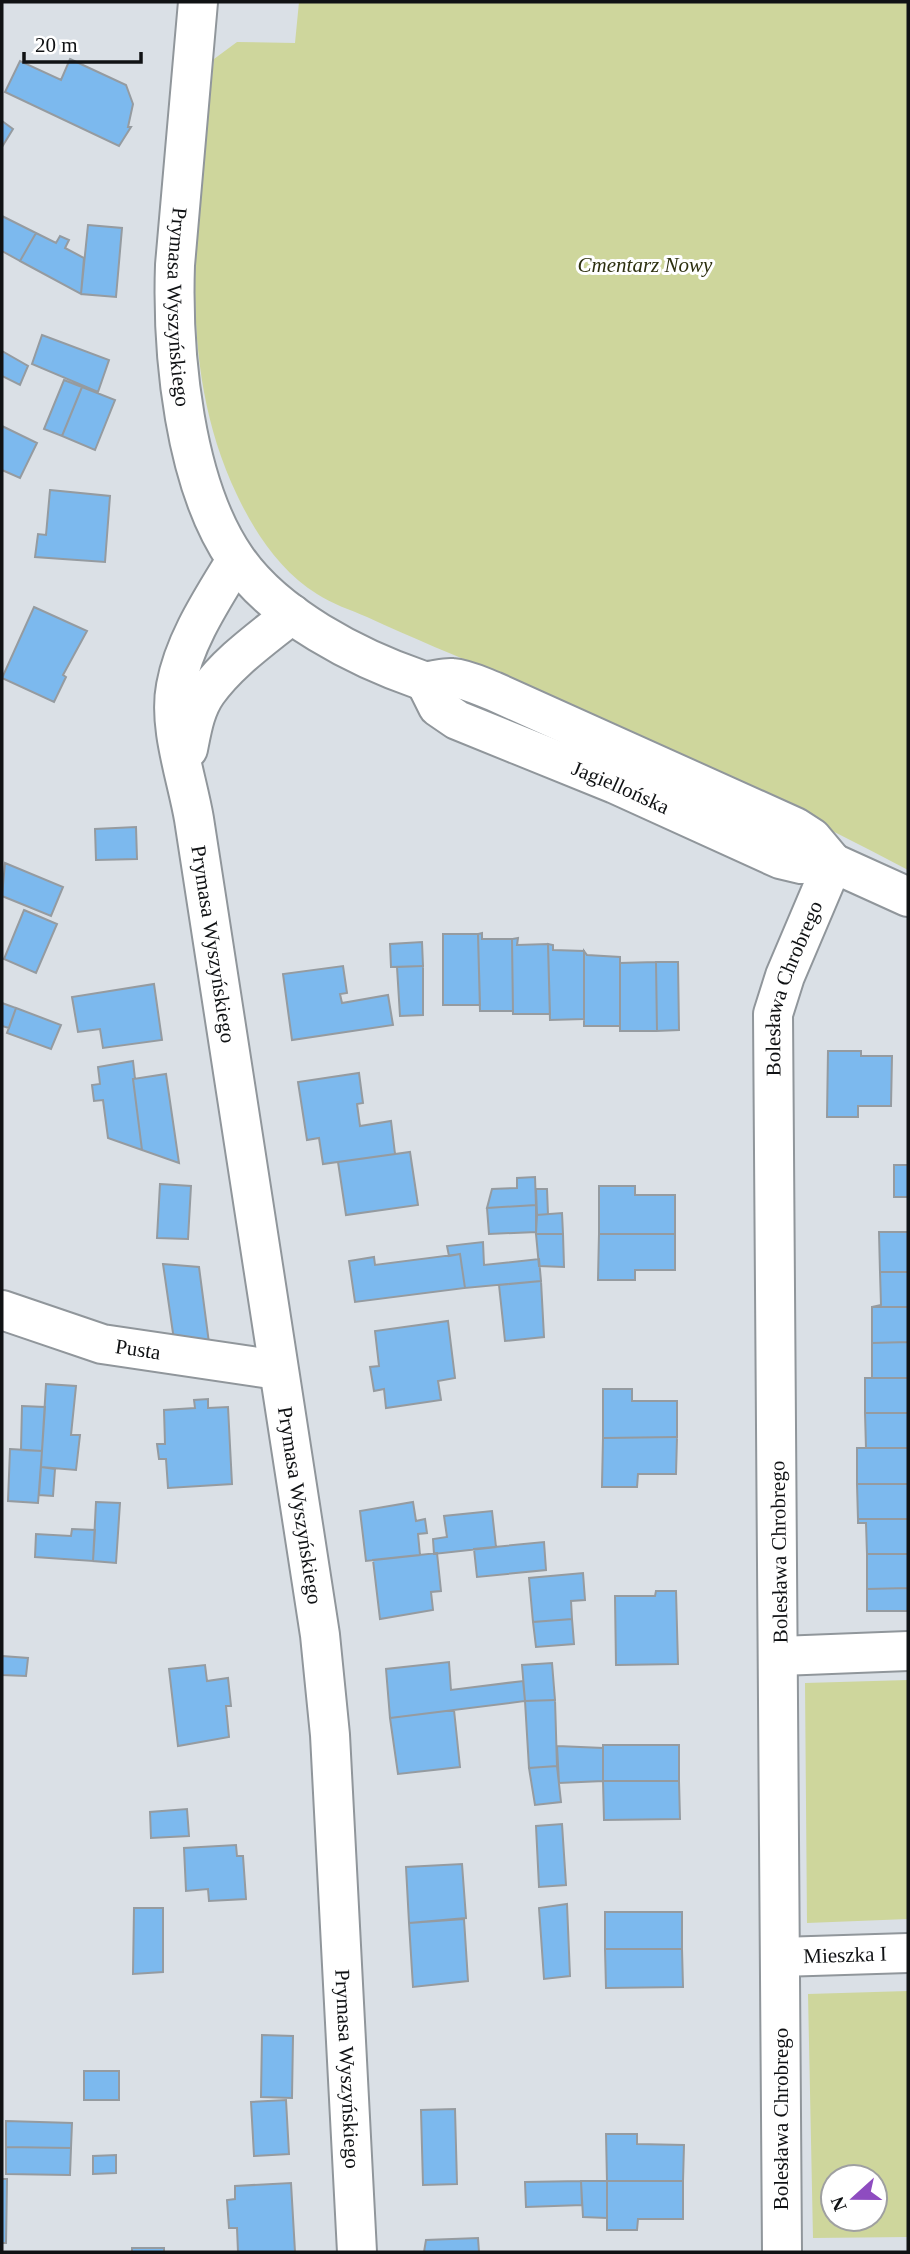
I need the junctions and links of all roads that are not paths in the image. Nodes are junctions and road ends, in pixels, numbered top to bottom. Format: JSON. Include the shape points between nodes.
{"nodes":[{"id":1,"x":198,"y":2,"type":"edge"},
{"id":2,"x":236,"y":560,"type":"junction"},
{"id":3,"x":292,"y":614,"type":"junction"},
{"id":4,"x":184,"y":764,"type":"junction"},
{"id":5,"x":833,"y":863,"type":"junction"},
{"id":6,"x":908,"y":897,"type":"edge"},
{"id":7,"x":2,"y":1310,"type":"edge"},
{"id":8,"x":278,"y":1370,"type":"junction"},
{"id":9,"x":908,"y":1651,"type":"edge"},
{"id":10,"x":780,"y":1656,"type":"junction"},
{"id":11,"x":908,"y":1953,"type":"edge"},
{"id":12,"x":780,"y":1957,"type":"junction"},
{"id":13,"x":357,"y":2252,"type":"edge"},
{"id":14,"x":782,"y":2252,"type":"edge"}],
"edges":[{"from":1,"to":2,"type":"street","name":"Prymasa Wyszyńskiego","via":[[175,265],[178,383],[201,485]]},
{"from":2,"to":3,"type":"street","name":"Prymasa Wyszyńskiego"},
{"from":2,"to":4,"type":"street","name":"Prymasa Wyszyńskiego","via":[[192,640],[176,687]]},
{"from":3,"to":4,"type":"street","name":"Prymasa Wyszyńskiego","via":[[207,692],[194,719]]},
{"from":3,"to":5,"type":"street","name":"Jagiellońska","via":[[349,650],[425,681],[438,707],[457,720],[615,784],[780,859]]},
{"from":4,"to":8,"type":"street","name":"Prymasa Wyszyńskiego"},
{"from":5,"to":6,"type":"street","name":"Jagiellońska"},
{"from":5,"to":10,"type":"street","name":"Bolesława Chrobrego","via":[[773,1014]]},
{"from":7,"to":8,"type":"street","name":"Pusta","via":[[102,1344]]},
{"from":8,"to":13,"type":"street","name":"Prymasa Wyszyńskiego","via":[[320,1635],[330,1735]]},
{"from":9,"to":10,"type":"street"},
{"from":10,"to":12,"type":"street","name":"Bolesława Chrobrego"},
{"from":11,"to":12,"type":"street","name":"Mieszka I"},
{"from":12,"to":14,"type":"street","name":"Bolesława Chrobrego"}]}
